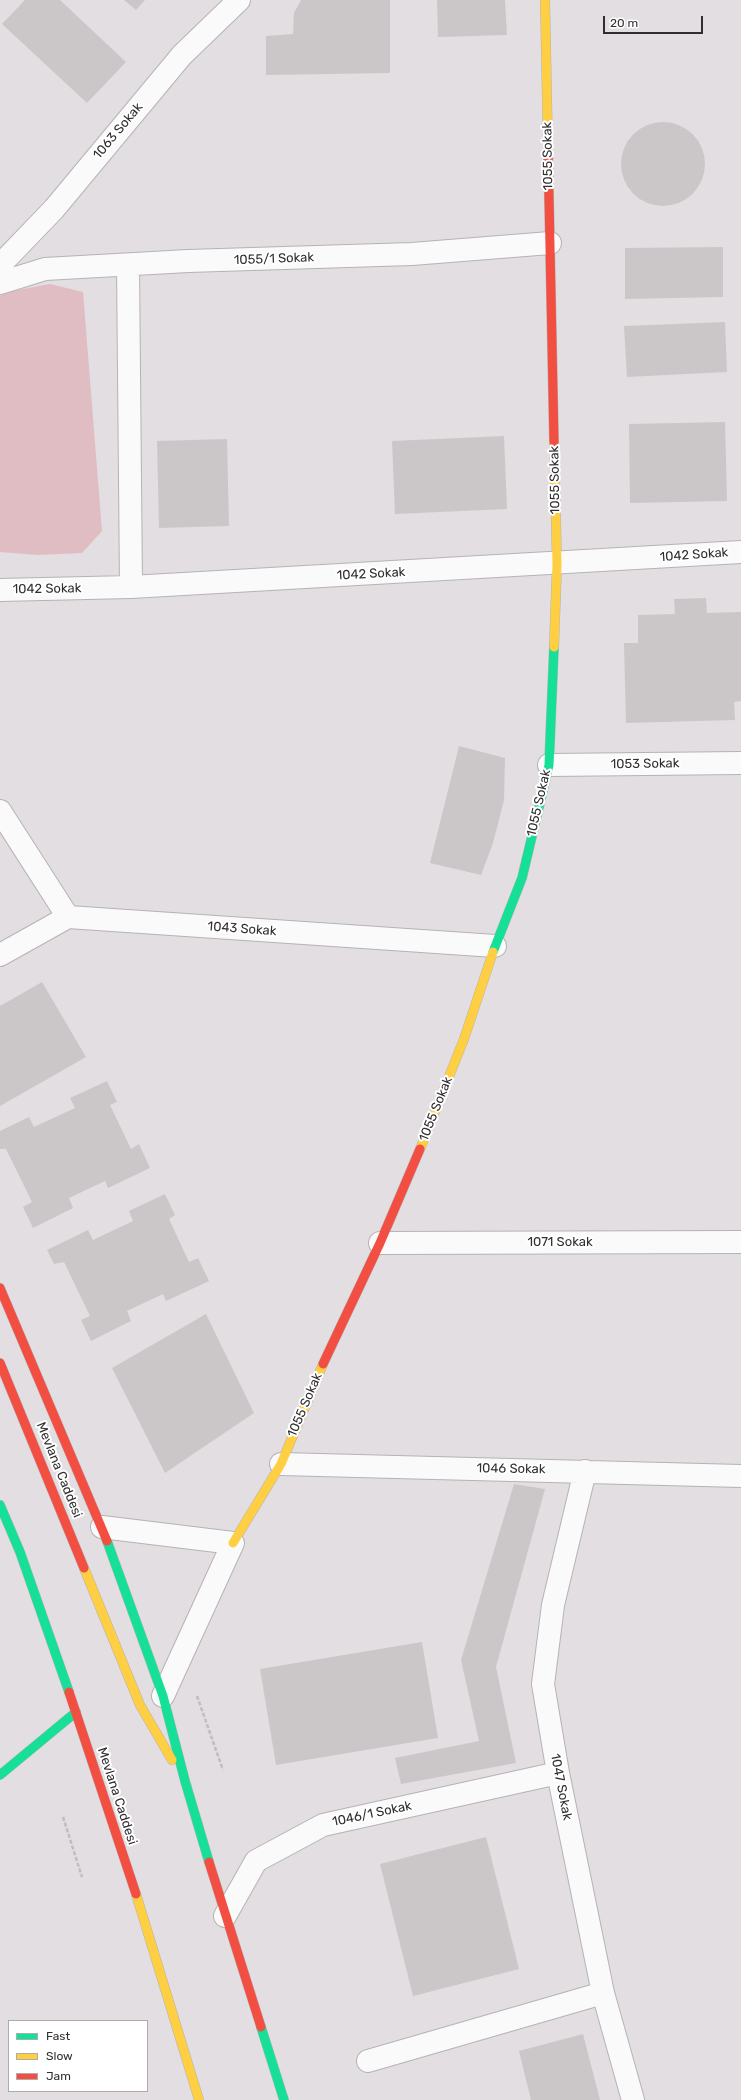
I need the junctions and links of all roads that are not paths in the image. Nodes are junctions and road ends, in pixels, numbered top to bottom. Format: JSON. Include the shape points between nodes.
{"nodes":[{"id":1,"x":239,"y":0,"type":"edge"},
{"id":2,"x":545,"y":0,"type":"edge"},
{"id":3,"x":550,"y":243,"type":"junction"},
{"id":4,"x":0,"y":265,"type":"edge"},
{"id":5,"x":128,"y":265,"type":"junction"},
{"id":6,"x":0,"y":283,"type":"edge"},
{"id":7,"x":741,"y":552,"type":"edge"},
{"id":8,"x":556,"y":564,"type":"junction"},
{"id":9,"x":131,"y":587,"type":"junction"},
{"id":10,"x":0,"y":590,"type":"edge"},
{"id":11,"x":741,"y":763,"type":"edge"},
{"id":12,"x":549,"y":765,"type":"junction"},
{"id":13,"x":0,"y":811,"type":"edge"},
{"id":14,"x":68,"y":916,"type":"junction"},
{"id":15,"x":495,"y":946,"type":"junction"},
{"id":16,"x":0,"y":955,"type":"edge"},
{"id":17,"x":380,"y":1242,"type":"junction"},
{"id":18,"x":741,"y":1242,"type":"edge"},
{"id":19,"x":0,"y":1288,"type":"edge"},
{"id":20,"x":0,"y":1363,"type":"edge"},
{"id":21,"x":281,"y":1464,"type":"junction"},
{"id":22,"x":585,"y":1471,"type":"junction"},
{"id":23,"x":741,"y":1476,"type":"edge"},
{"id":24,"x":0,"y":1505,"type":"edge"},
{"id":25,"x":0,"y":1517,"type":"edge"},
{"id":26,"x":102,"y":1527,"type":"junction"},
{"id":27,"x":233,"y":1543,"type":"junction"},
{"id":28,"x":20,"y":1552,"type":"junction"},
{"id":29,"x":163,"y":1696,"type":"junction"},
{"id":30,"x":76,"y":1712,"type":"junction"},
{"id":31,"x":558,"y":1773,"type":"junction"},
{"id":32,"x":0,"y":1775,"type":"edge"},
{"id":33,"x":185,"y":1781,"type":"junction"},
{"id":34,"x":225,"y":1916,"type":"junction"},
{"id":35,"x":603,"y":1993,"type":"junction"},
{"id":36,"x":368,"y":2061,"type":"dead end"},
{"id":37,"x":199,"y":2100,"type":"edge"},
{"id":38,"x":284,"y":2100,"type":"edge"},
{"id":39,"x":633,"y":2100,"type":"edge"}],
"edges":[{"from":1,"to":4,"type":"street","name":"1063 Sokak","via":[[182,56],[54,209]]},
{"from":2,"to":3,"type":"main road","name":"1055 Sokak"},
{"from":3,"to":5,"type":"street","name":"1055/1 Sokak","via":[[412,254]]},
{"from":3,"to":8,"type":"main road","name":"1055 Sokak"},
{"from":5,"to":6,"type":"street","name":"1055/1 Sokak","via":[[45,269]]},
{"from":5,"to":9,"type":"street"},
{"from":7,"to":8,"type":"street","name":"1042 Sokak"},
{"from":8,"to":9,"type":"street","name":"1042 Sokak"},
{"from":8,"to":12,"type":"main road","name":"1055 Sokak"},
{"from":9,"to":10,"type":"street","name":"1042 Sokak"},
{"from":11,"to":12,"type":"street","name":"1053 Sokak"},
{"from":12,"to":15,"type":"main road","name":"1055 Sokak","via":[[522,878]]},
{"from":13,"to":14,"type":"street"},
{"from":14,"to":15,"type":"street","name":"1043 Sokak"},
{"from":14,"to":16,"type":"street"},
{"from":15,"to":17,"type":"main road","name":"1055 Sokak","via":[[436,1112]]},
{"from":17,"to":18,"type":"street","name":"1071 Sokak"},
{"from":17,"to":21,"type":"main road","name":"1055 Sokak","via":[[314,1382]]},
{"from":19,"to":26,"type":"main road","name":"Mevlana Caddesi"},
{"from":20,"to":33,"type":"main road","name":"Mevlana Caddesi","via":[[140,1705]]},
{"from":21,"to":22,"type":"street","name":"1046 Sokak"},
{"from":21,"to":27,"type":"main road","name":"1055 Sokak"},
{"from":22,"to":23,"type":"street","name":"1046 Sokak"},
{"from":22,"to":31,"type":"street","name":"1047 Sokak","via":[[553,1605],[543,1684]]},
{"from":24,"to":28,"type":"main road","name":"Mevlana Caddesi"},
{"from":25,"to":28,"type":"main road"},
{"from":26,"to":27,"type":"street"},
{"from":26,"to":29,"type":"main road","name":"Mevlana Caddesi"},
{"from":27,"to":29,"type":"street","name":"1055 Sokak"},
{"from":28,"to":30,"type":"main road","name":"Mevlana Caddesi"},
{"from":29,"to":33,"type":"main road","name":"Mevlana Caddesi"},
{"from":30,"to":32,"type":"main road"},
{"from":30,"to":37,"type":"main road","name":"Mevlana Caddesi","via":[[141,1909]]},
{"from":31,"to":34,"type":"street","name":"1046/1 Sokak","via":[[324,1824],[256,1861]]},
{"from":31,"to":35,"type":"street","name":"1047 Sokak"},
{"from":33,"to":34,"type":"main road","name":"Mevlana Caddesi"},
{"from":34,"to":38,"type":"main road","name":"Mevlana Caddesi"},
{"from":35,"to":36,"type":"street"},
{"from":35,"to":39,"type":"street","name":"1047 Sokak"}]}
